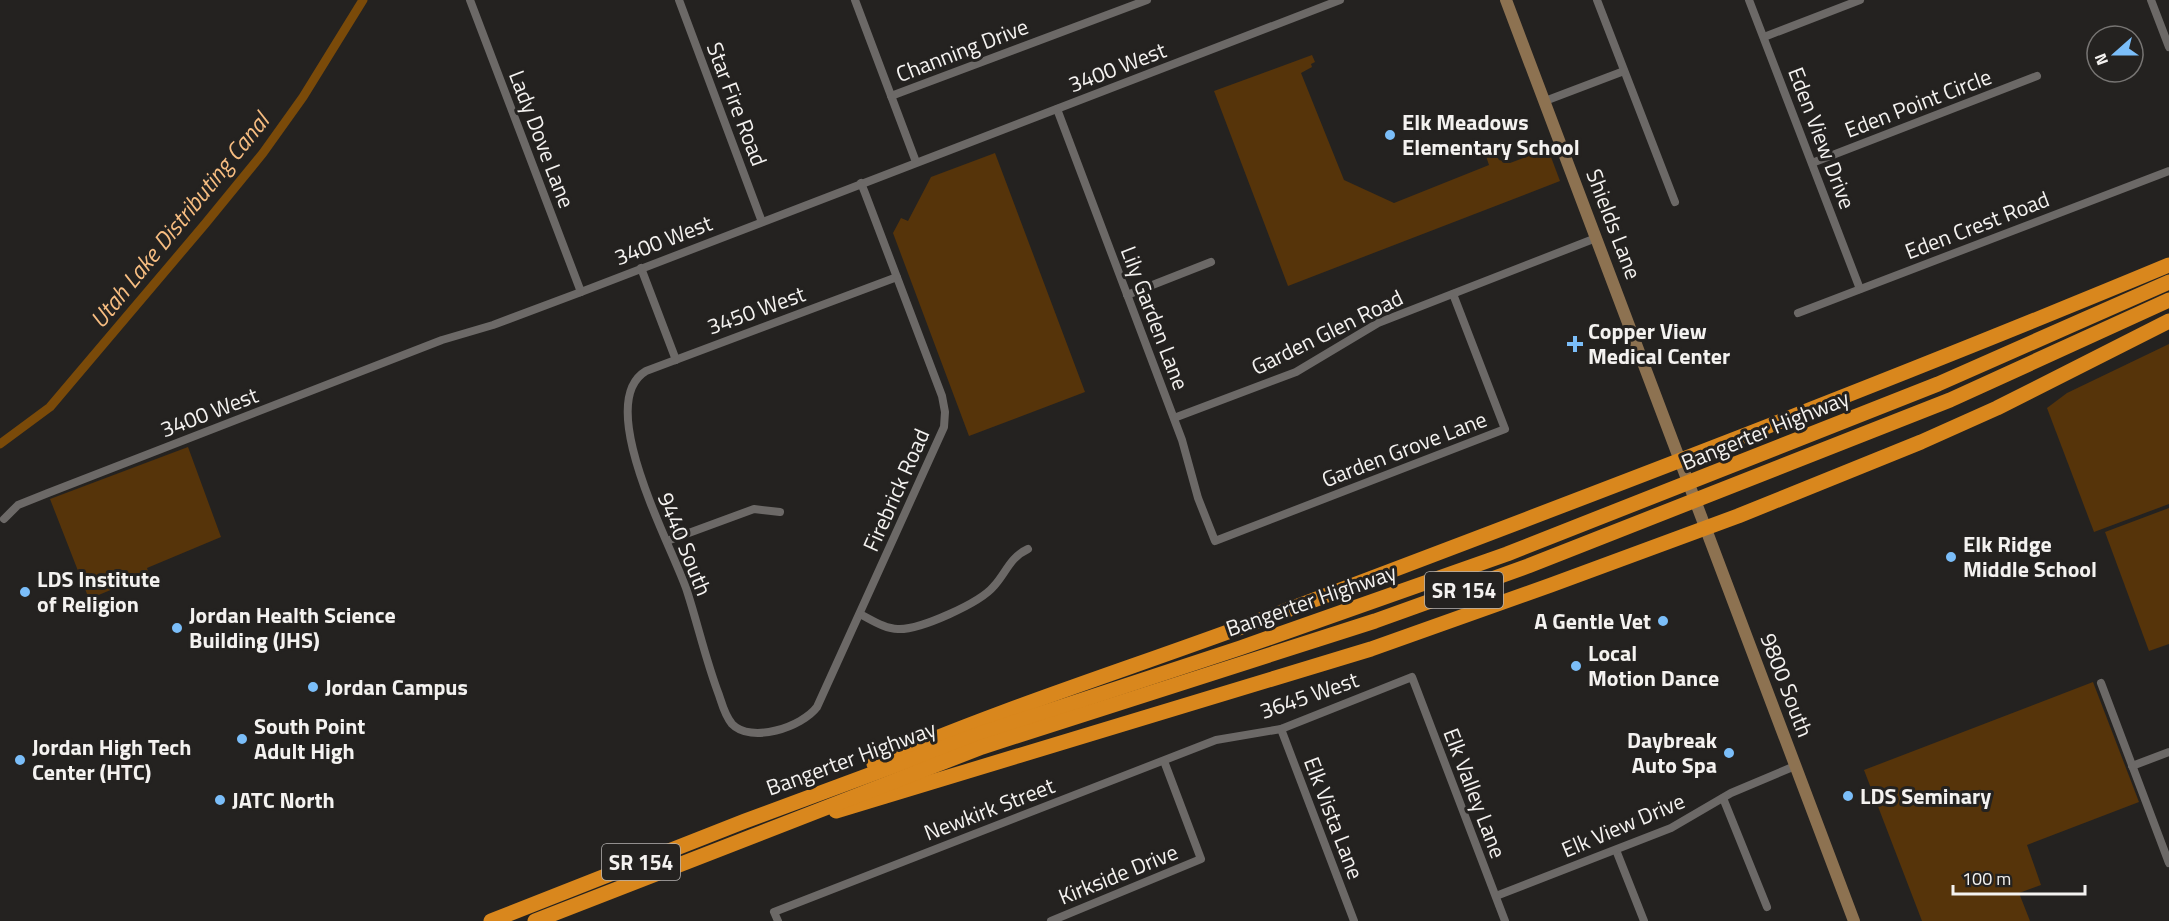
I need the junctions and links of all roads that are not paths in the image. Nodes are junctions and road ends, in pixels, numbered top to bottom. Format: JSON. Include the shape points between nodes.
{"nodes":[{"id":1,"x":470,"y":0,"type":"edge"},
{"id":2,"x":679,"y":0,"type":"edge"},
{"id":3,"x":855,"y":0,"type":"edge"},
{"id":4,"x":1147,"y":0,"type":"edge"},
{"id":5,"x":1340,"y":0,"type":"edge"},
{"id":6,"x":1506,"y":0,"type":"edge"},
{"id":7,"x":1597,"y":0,"type":"edge"},
{"id":8,"x":1749,"y":0,"type":"edge"},
{"id":9,"x":1860,"y":0,"type":"edge"},
{"id":10,"x":2151,"y":0,"type":"edge"},
{"id":11,"x":1764,"y":37,"type":"junction"},
{"id":12,"x":2169,"y":47,"type":"edge"},
{"id":13,"x":1624,"y":71,"type":"junction"},
{"id":14,"x":2037,"y":76,"type":"dead end"},
{"id":15,"x":891,"y":96,"type":"junction"},
{"id":16,"x":1545,"y":101,"type":"junction"},
{"id":17,"x":1058,"y":109,"type":"junction"},
{"id":18,"x":916,"y":162,"type":"junction"},
{"id":19,"x":1812,"y":163,"type":"junction"},
{"id":20,"x":2169,"y":171,"type":"edge"},
{"id":21,"x":861,"y":183,"type":"junction"},
{"id":22,"x":1675,"y":202,"type":"dead end"},
{"id":23,"x":762,"y":222,"type":"junction"},
{"id":24,"x":1596,"y":238,"type":"junction"},
{"id":25,"x":1211,"y":262,"type":"dead end"},
{"id":26,"x":2169,"y":265,"type":"edge"},
{"id":27,"x":641,"y":268,"type":"junction"},
{"id":28,"x":897,"y":277,"type":"junction"},
{"id":29,"x":2169,"y":282,"type":"edge"},
{"id":30,"x":1860,"y":289,"type":"junction"},
{"id":31,"x":581,"y":292,"type":"junction"},
{"id":32,"x":1453,"y":294,"type":"junction"},
{"id":33,"x":1127,"y":295,"type":"junction"},
{"id":34,"x":2169,"y":300,"type":"edge"},
{"id":35,"x":1798,"y":313,"type":"dead end"},
{"id":36,"x":2169,"y":321,"type":"edge"},
{"id":37,"x":676,"y":360,"type":"junction"},
{"id":38,"x":633,"y":383,"type":"joint"},
{"id":39,"x":1174,"y":418,"type":"junction"},
{"id":40,"x":1680,"y":462,"type":"junction"},
{"id":41,"x":780,"y":513,"type":"dead end"},
{"id":42,"x":4,"y":519,"type":"dead end"},
{"id":43,"x":1704,"y":526,"type":"junction"},
{"id":44,"x":667,"y":541,"type":"junction"},
{"id":45,"x":1215,"y":541,"type":"joint"},
{"id":46,"x":1028,"y":549,"type":"dead end"},
{"id":47,"x":860,"y":614,"type":"junction"},
{"id":48,"x":1412,"y":677,"type":"joint"},
{"id":49,"x":2101,"y":683,"type":"dead end"},
{"id":50,"x":1281,"y":729,"type":"junction"},
{"id":51,"x":754,"y":735,"type":"joint"},
{"id":52,"x":1216,"y":740,"type":"joint"},
{"id":53,"x":2169,"y":752,"type":"edge"},
{"id":54,"x":1164,"y":760,"type":"junction"},
{"id":55,"x":1795,"y":766,"type":"junction"},
{"id":56,"x":2132,"y":766,"type":"junction"},
{"id":57,"x":1723,"y":798,"type":"junction"},
{"id":58,"x":745,"y":821,"type":"junction"},
{"id":59,"x":744,"y":838,"type":"junction"},
{"id":60,"x":1616,"y":850,"type":"junction"},
{"id":61,"x":2169,"y":863,"type":"edge"},
{"id":62,"x":1496,"y":896,"type":"junction"},
{"id":63,"x":537,"y":902,"type":"junction"},
{"id":64,"x":1767,"y":907,"type":"dead end"},
{"id":65,"x":539,"y":920,"type":"edge"},
{"id":66,"x":483,"y":921,"type":"edge"},
{"id":67,"x":491,"y":921,"type":"edge"},
{"id":68,"x":778,"y":921,"type":"edge"},
{"id":69,"x":1051,"y":921,"type":"edge"},
{"id":70,"x":1354,"y":921,"type":"edge"},
{"id":71,"x":1505,"y":921,"type":"edge"},
{"id":72,"x":1644,"y":921,"type":"edge"},
{"id":73,"x":1854,"y":921,"type":"edge"}],
"edges":[{"from":1,"to":31,"type":"street","name":"Lady Dove Lane"},
{"from":2,"to":23,"type":"street","name":"Star Fire Road"},
{"from":3,"to":15,"type":"street"},
{"from":4,"to":15,"type":"street","name":"Channing Drive"},
{"from":5,"to":17,"type":"street","name":"3400 West"},
{"from":6,"to":16,"type":"main road","name":"Shields Lane"},
{"from":7,"to":13,"type":"street"},
{"from":8,"to":11,"type":"street","name":"Eden View Drive"},
{"from":9,"to":11,"type":"street"},
{"from":10,"to":12,"type":"street"},
{"from":11,"to":19,"type":"street","name":"Eden View Drive"},
{"from":13,"to":16,"type":"street"},
{"from":13,"to":22,"type":"street"},
{"from":14,"to":19,"type":"street","name":"Eden Point Circle"},
{"from":15,"to":18,"type":"street"},
{"from":16,"to":24,"type":"main road","name":"Shields Lane"},
{"from":17,"to":18,"type":"street","name":"3400 West"},
{"from":17,"to":33,"type":"street","name":"Lily Garden Lane"},
{"from":18,"to":21,"type":"street","name":"3400 West"},
{"from":19,"to":30,"type":"street","name":"Eden View Drive"},
{"from":20,"to":30,"type":"street","name":"Eden Crest Road"},
{"from":21,"to":23,"type":"street","name":"3400 West"},
{"from":21,"to":28,"type":"street","name":"Firebrick Road"},
{"from":23,"to":27,"type":"street","name":"3400 West"},
{"from":24,"to":32,"type":"street","name":"Garden Glen Road"},
{"from":24,"to":40,"type":"main road","name":"Shields Lane"},
{"from":25,"to":33,"type":"street"},
{"from":26,"to":40,"type":"highway"},
{"from":27,"to":31,"type":"street","name":"3400 West"},
{"from":27,"to":37,"type":"street"},
{"from":28,"to":37,"type":"street","name":"3450 West"},
{"from":28,"to":47,"type":"street","name":"Firebrick Road","via":[[942,396],[945,421]]},
{"from":29,"to":58,"type":"highway","name":"Bangerter Highway","number":"SR 154","via":[[1905,398],[1508,554],[1035,714]]},
{"from":30,"to":35,"type":"street","name":"Eden Crest Road"},
{"from":31,"to":42,"type":"street","name":"3400 West","via":[[442,340],[28,501]]},
{"from":32,"to":39,"type":"street","name":"Garden Glen Road","via":[[1365,329],[1296,372]]},
{"from":32,"to":45,"type":"street","name":"Garden Grove Lane","via":[[1504,429]]},
{"from":33,"to":39,"type":"street","name":"Lily Garden Lane"},
{"from":34,"to":59,"type":"highway","name":"Bangerter Highway","number":"SR 154","via":[[1950,400],[1528,566],[1375,621],[982,747]]},
{"from":36,"to":43,"type":"highway","via":[[1956,427]]},
{"from":37,"to":38,"type":"street","name":"3450 West","via":[[646,371]]},
{"from":38,"to":44,"type":"street","name":"9440 South","via":[[629,399],[635,455],[648,501]]},
{"from":39,"to":45,"type":"street","name":"Lily Garden Lane"},
{"from":40,"to":43,"type":"main road","name":"9800 South"},
{"from":40,"to":58,"type":"highway","via":[[1223,634],[977,721]]},
{"from":41,"to":44,"type":"street","via":[[754,509]]},
{"from":43,"to":55,"type":"main road","name":"9800 South"},
{"from":43,"to":59,"type":"highway","via":[[1381,645]]},
{"from":44,"to":51,"type":"street","name":"9440 South","via":[[726,713],[738,728]]},
{"from":46,"to":47,"type":"street","via":[[1013,559],[982,598],[912,628],[897,629]]},
{"from":47,"to":51,"type":"street","name":"Firebrick Road","via":[[814,711],[798,721]]},
{"from":48,"to":50,"type":"street","name":"3645 West"},
{"from":48,"to":62,"type":"street","name":"Elk Valley Lane"},
{"from":49,"to":56,"type":"street"},
{"from":50,"to":52,"type":"street","name":"3645 West"},
{"from":50,"to":70,"type":"street","name":"Elk Vista Lane"},
{"from":52,"to":54,"type":"street","name":"Newkirk Street"},
{"from":53,"to":56,"type":"street"},
{"from":54,"to":68,"type":"street","name":"Newkirk Street","via":[[774,912]]},
{"from":54,"to":69,"type":"street","name":"Kirkside Drive","via":[[1201,859]]},
{"from":55,"to":57,"type":"street","name":"Elk View Drive"},
{"from":55,"to":73,"type":"main road","name":"9800 South"},
{"from":56,"to":61,"type":"street"},
{"from":57,"to":60,"type":"street","name":"Elk View Drive","via":[[1678,825]]},
{"from":57,"to":64,"type":"street"},
{"from":58,"to":63,"type":"highway","name":"Bangerter Highway","number":"SR 154"},
{"from":59,"to":65,"type":"highway","name":"Bangerter Highway","number":"SR 154"},
{"from":60,"to":62,"type":"street","name":"Elk View Drive"},
{"from":60,"to":72,"type":"street"},
{"from":62,"to":71,"type":"street","name":"Elk Valley Lane"},
{"from":63,"to":66,"type":"highway"},
{"from":63,"to":67,"type":"highway","name":"Bangerter Highway","number":"SR 154"}]}
